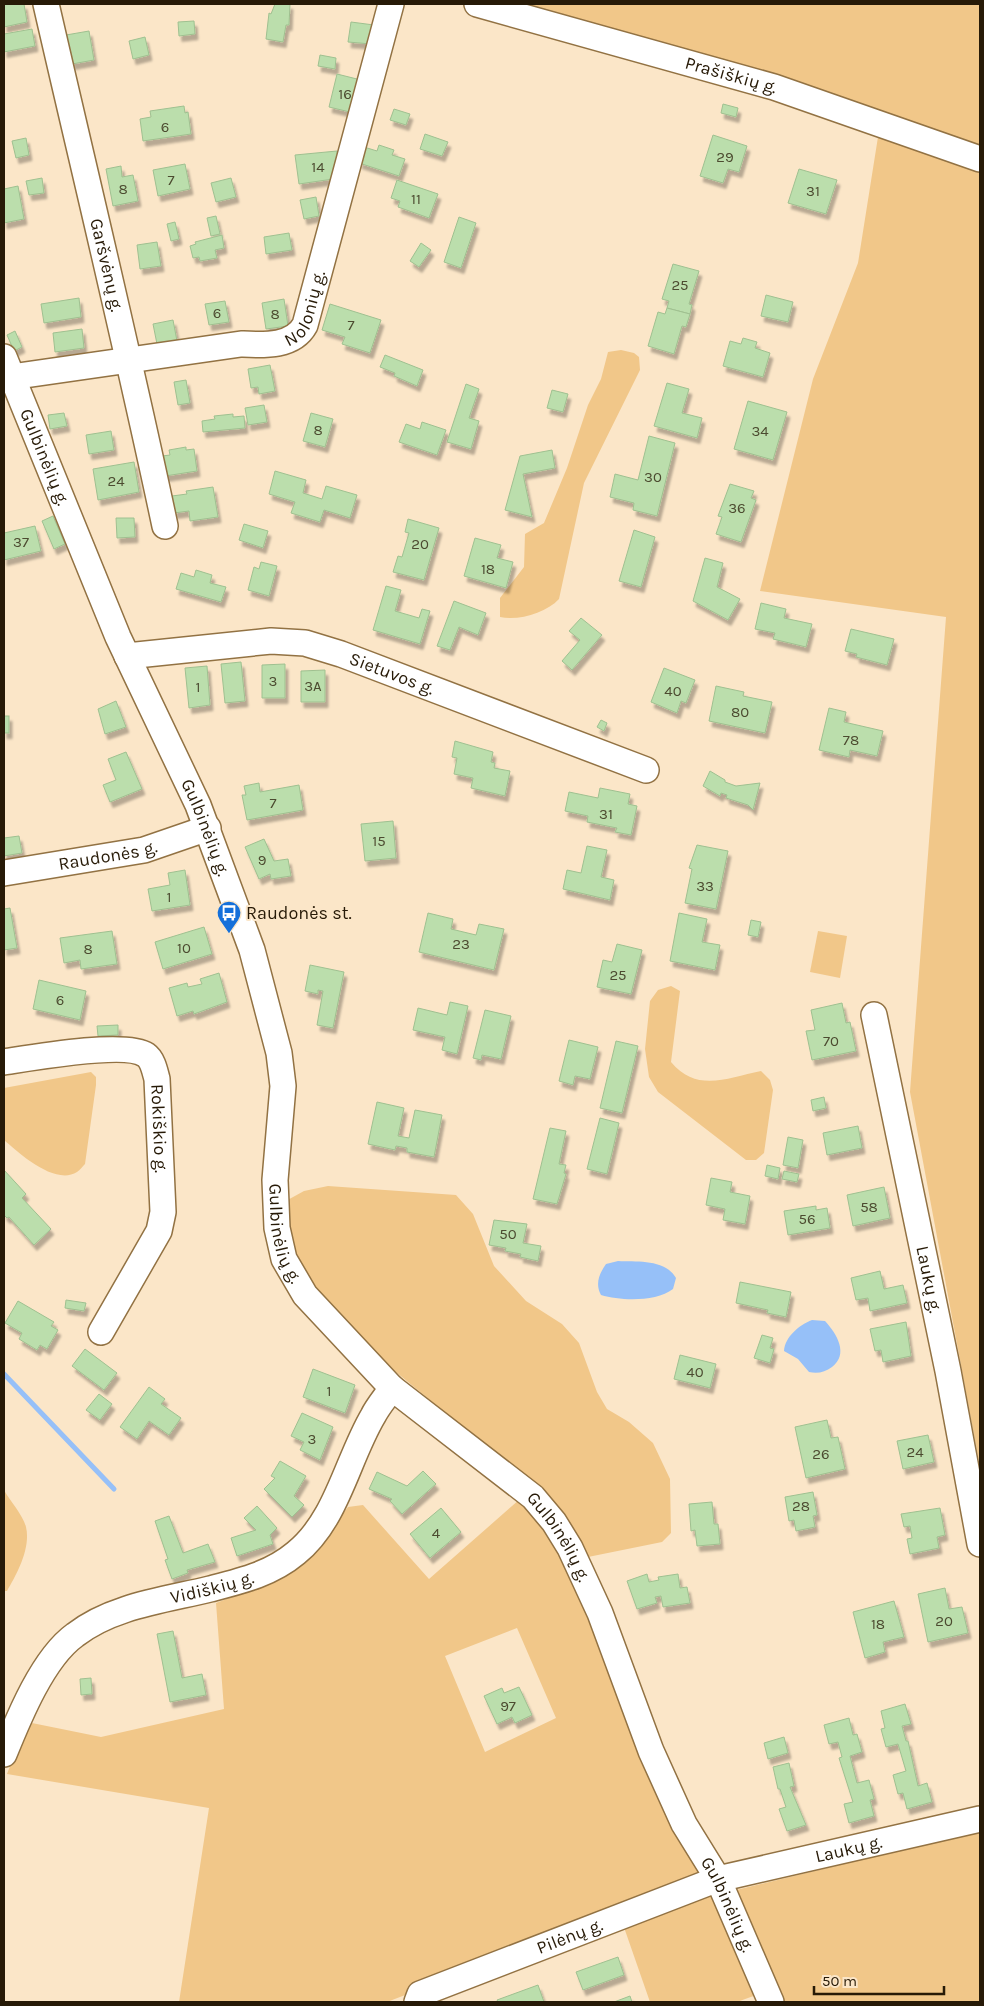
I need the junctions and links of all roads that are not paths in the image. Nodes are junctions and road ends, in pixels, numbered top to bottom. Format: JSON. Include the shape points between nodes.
{"nodes":[{"id":1,"x":46,"y":4,"type":"edge"},
{"id":2,"x":391,"y":4,"type":"edge"},
{"id":3,"x":477,"y":4,"type":"edge"},
{"id":4,"x":980,"y":159,"type":"edge"},
{"id":5,"x":130,"y":358,"type":"junction"},
{"id":6,"x":7,"y":367,"type":"edge"},
{"id":7,"x":165,"y":526,"type":"dead end"},
{"id":8,"x":127,"y":656,"type":"junction"},
{"id":9,"x":646,"y":770,"type":"dead end"},
{"id":10,"x":208,"y":828,"type":"junction"},
{"id":11,"x":4,"y":873,"type":"edge"},
{"id":12,"x":874,"y":1015,"type":"dead end"},
{"id":13,"x":4,"y":1062,"type":"edge"},
{"id":14,"x":101,"y":1332,"type":"dead end"},
{"id":15,"x":392,"y":1388,"type":"junction"},
{"id":16,"x":980,"y":1544,"type":"edge"},
{"id":17,"x":4,"y":1754,"type":"edge"},
{"id":18,"x":980,"y":1819,"type":"edge"},
{"id":19,"x":718,"y":1879,"type":"junction"},
{"id":20,"x":418,"y":1998,"type":"edge"},
{"id":21,"x":771,"y":2002,"type":"edge"}],
"edges":[{"from":1,"to":5,"type":"street","name":"Garšvėnų g."},
{"from":2,"to":5,"type":"street","name":"Nolonių g.","via":[[300,334],[293,339],[266,345],[241,344]]},
{"from":3,"to":4,"type":"street","name":"Prašiškių g.","via":[[774,87]]},
{"from":5,"to":6,"type":"street","name":"Nolonių g."},
{"from":5,"to":7,"type":"street","name":"Garšvėnų g."},
{"from":6,"to":8,"type":"street","name":"Gulbinėlių g."},
{"from":8,"to":9,"type":"street","name":"Sietuvos g.","via":[[271,641],[304,643],[341,654]]},
{"from":8,"to":10,"type":"street","name":"Gulbinėlių g."},
{"from":10,"to":11,"type":"street","name":"Raudonės g.","via":[[144,850]]},
{"from":10,"to":15,"type":"street","name":"Gulbinėlių g.","via":[[252,950],[279,1053],[282,1086],[275,1180],[277,1228],[284,1259],[305,1295]]},
{"from":12,"to":16,"type":"street","name":"Laukų g."},
{"from":13,"to":14,"type":"street","name":"Rokiškio g.","via":[[94,1050],[138,1052],[147,1056],[153,1065],[157,1080],[163,1212],[159,1231]]},
{"from":15,"to":17,"type":"street","name":"Vidiškių g.","via":[[373,1416],[318,1532],[297,1553],[275,1569],[245,1580],[136,1607],[100,1619],[75,1635],[49,1664],[22,1710]]},
{"from":15,"to":19,"type":"street","name":"Gulbinėlių g.","via":[[533,1497],[554,1522],[570,1548],[597,1607],[651,1750],[684,1824]]},
{"from":18,"to":19,"type":"street","name":"Laukų g."},
{"from":19,"to":20,"type":"street","name":"Pilėnų g."},
{"from":19,"to":21,"type":"street","name":"Gulbinėlių g."}]}
